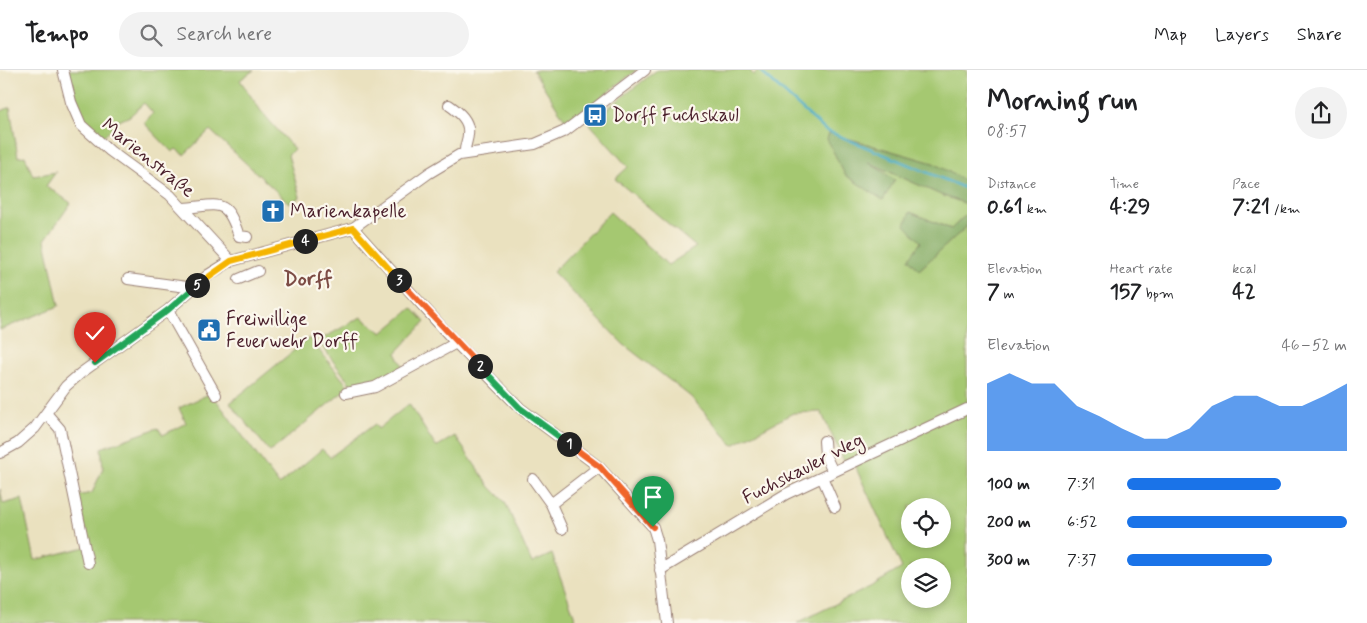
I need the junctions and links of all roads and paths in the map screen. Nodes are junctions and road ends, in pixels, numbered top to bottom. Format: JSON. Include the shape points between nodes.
{"nodes":[{"id":1,"x":63,"y":70,"type":"edge"},
{"id":2,"x":645,"y":70,"type":"edge"},
{"id":3,"x":449,"y":105,"type":"dead end"},
{"id":4,"x":465,"y":154,"type":"junction"},
{"id":5,"x":184,"y":208,"type":"junction"},
{"id":6,"x":353,"y":228,"type":"junction"},
{"id":7,"x":247,"y":237,"type":"dead end"},
{"id":8,"x":231,"y":261,"type":"junction"},
{"id":9,"x":258,"y":271,"type":"dead end"},
{"id":10,"x":128,"y":279,"type":"dead end"},
{"id":11,"x":239,"y":279,"type":"dead end"},
{"id":12,"x":194,"y":288,"type":"junction"},
{"id":13,"x":168,"y":310,"type":"junction"},
{"id":14,"x":456,"y":343,"type":"junction"},
{"id":15,"x":346,"y":393,"type":"dead end"},
{"id":16,"x":216,"y":395,"type":"dead end"},
{"id":17,"x":967,"y":409,"type":"edge"},
{"id":18,"x":46,"y":413,"type":"junction"},
{"id":19,"x":824,"y":441,"type":"dead end"},
{"id":20,"x":0,"y":453,"type":"edge"},
{"id":21,"x":600,"y":467,"type":"junction"},
{"id":22,"x":833,"y":472,"type":"junction"},
{"id":23,"x":822,"y":478,"type":"junction"},
{"id":24,"x":533,"y":479,"type":"dead end"},
{"id":25,"x":551,"y":504,"type":"junction"},
{"id":26,"x":835,"y":507,"type":"dead end"},
{"id":27,"x":562,"y":529,"type":"dead end"},
{"id":28,"x":88,"y":563,"type":"dead end"},
{"id":29,"x":660,"y":570,"type":"junction"},
{"id":30,"x":667,"y":623,"type":"edge"}],
"edges":[{"from":1,"to":5,"type":"street","name":"Marienstraße","via":[[81,125]]},
{"from":2,"to":4,"type":"street","via":[[553,138],[535,144]]},
{"from":3,"to":4,"type":"street","via":[[467,124]]},
{"from":4,"to":6,"type":"street","via":[[429,173]]},
{"from":5,"to":7,"type":"street","via":[[224,206],[232,215],[239,236]]},
{"from":5,"to":8,"type":"street","name":"Marienstraße"},
{"from":6,"to":8,"type":"street"},
{"from":6,"to":14,"type":"street"},
{"from":8,"to":12,"type":"street"},
{"from":9,"to":11,"type":"street"},
{"from":10,"to":12,"type":"street"},
{"from":12,"to":13,"type":"street"},
{"from":13,"to":16,"type":"street"},
{"from":13,"to":18,"type":"street","via":[[81,373],[66,386]]},
{"from":14,"to":15,"type":"street","via":[[375,387]]},
{"from":14,"to":21,"type":"street","via":[[520,408]]},
{"from":17,"to":22,"type":"street","name":"Fuchskauler Weg"},
{"from":18,"to":20,"type":"street","via":[[18,443]]},
{"from":18,"to":28,"type":"street","via":[[60,429]]},
{"from":19,"to":22,"type":"street","via":[[825,455]]},
{"from":21,"to":25,"type":"street"},
{"from":21,"to":29,"type":"street","via":[[653,527]]},
{"from":22,"to":23,"type":"street","name":"Fuchskauler Weg"},
{"from":23,"to":26,"type":"street"},
{"from":23,"to":29,"type":"street","name":"Fuchskauler Weg","via":[[724,529]]},
{"from":24,"to":25,"type":"street"},
{"from":25,"to":27,"type":"street"},
{"from":29,"to":30,"type":"street"}]}
